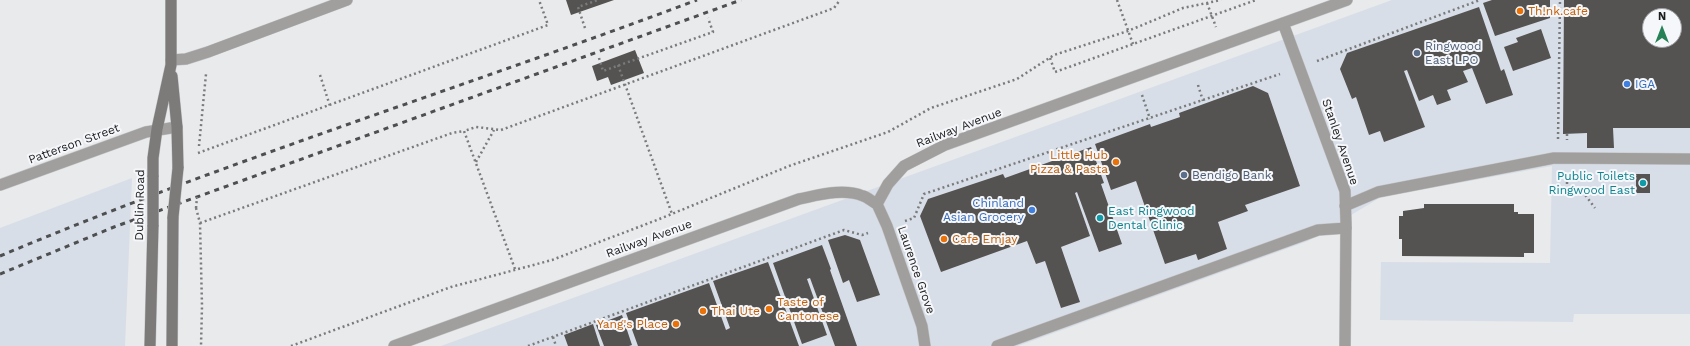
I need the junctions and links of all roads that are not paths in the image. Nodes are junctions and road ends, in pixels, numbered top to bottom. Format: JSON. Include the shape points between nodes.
{"nodes":[{"id":1,"x":171,"y":0,"type":"edge"},
{"id":2,"x":347,"y":0,"type":"edge"},
{"id":3,"x":1347,"y":0,"type":"edge"},
{"id":4,"x":1283,"y":23,"type":"junction"},
{"id":5,"x":171,"y":63,"type":"junction"},
{"id":6,"x":178,"y":127,"type":"junction"},
{"id":7,"x":157,"y":129,"type":"junction"},
{"id":8,"x":1690,"y":158,"type":"edge"},
{"id":9,"x":0,"y":185,"type":"edge"},
{"id":10,"x":877,"y":204,"type":"junction"},
{"id":11,"x":1345,"y":206,"type":"junction"},
{"id":12,"x":1346,"y":228,"type":"junction"},
{"id":13,"x":150,"y":346,"type":"edge"},
{"id":14,"x":172,"y":346,"type":"edge"},
{"id":15,"x":394,"y":346,"type":"edge"},
{"id":16,"x":925,"y":346,"type":"edge"},
{"id":17,"x":997,"y":346,"type":"edge"},
{"id":18,"x":1345,"y":346,"type":"edge"}],
"edges":[{"from":1,"to":5,"type":"main road","name":"Dublin Road"},
{"from":2,"to":5,"type":"street","via":[[208,52]]},
{"from":3,"to":4,"type":"street","name":"Railway Avenue"},
{"from":4,"to":10,"type":"street","name":"Railway Avenue","via":[[945,145],[904,166],[888,184]]},
{"from":4,"to":11,"type":"street","name":"Stanley Avenue","via":[[1345,191]]},
{"from":5,"to":6,"type":"main road","name":"Dublin Road"},
{"from":5,"to":7,"type":"main road","name":"Dublin Road"},
{"from":6,"to":7,"type":"street","name":"Patterson Street"},
{"from":6,"to":14,"type":"main road","name":"Dublin Road","bridge":true,"via":[[178,168],[173,217]]},
{"from":7,"to":9,"type":"street","name":"Patterson Street"},
{"from":7,"to":13,"type":"main road","name":"Dublin Road","bridge":true,"via":[[153,158]]},
{"from":8,"to":11,"type":"street","via":[[1558,158],[1378,192]]},
{"from":10,"to":15,"type":"street","name":"Railway Avenue","via":[[863,196],[845,192],[799,199]]},
{"from":10,"to":16,"type":"street","name":"Laurence Grove","via":[[922,326]]},
{"from":11,"to":12,"type":"street","name":"Stanley Avenue"},
{"from":12,"to":17,"type":"street","via":[[1318,230]]},
{"from":12,"to":18,"type":"street","name":"Stanley Avenue"}]}
